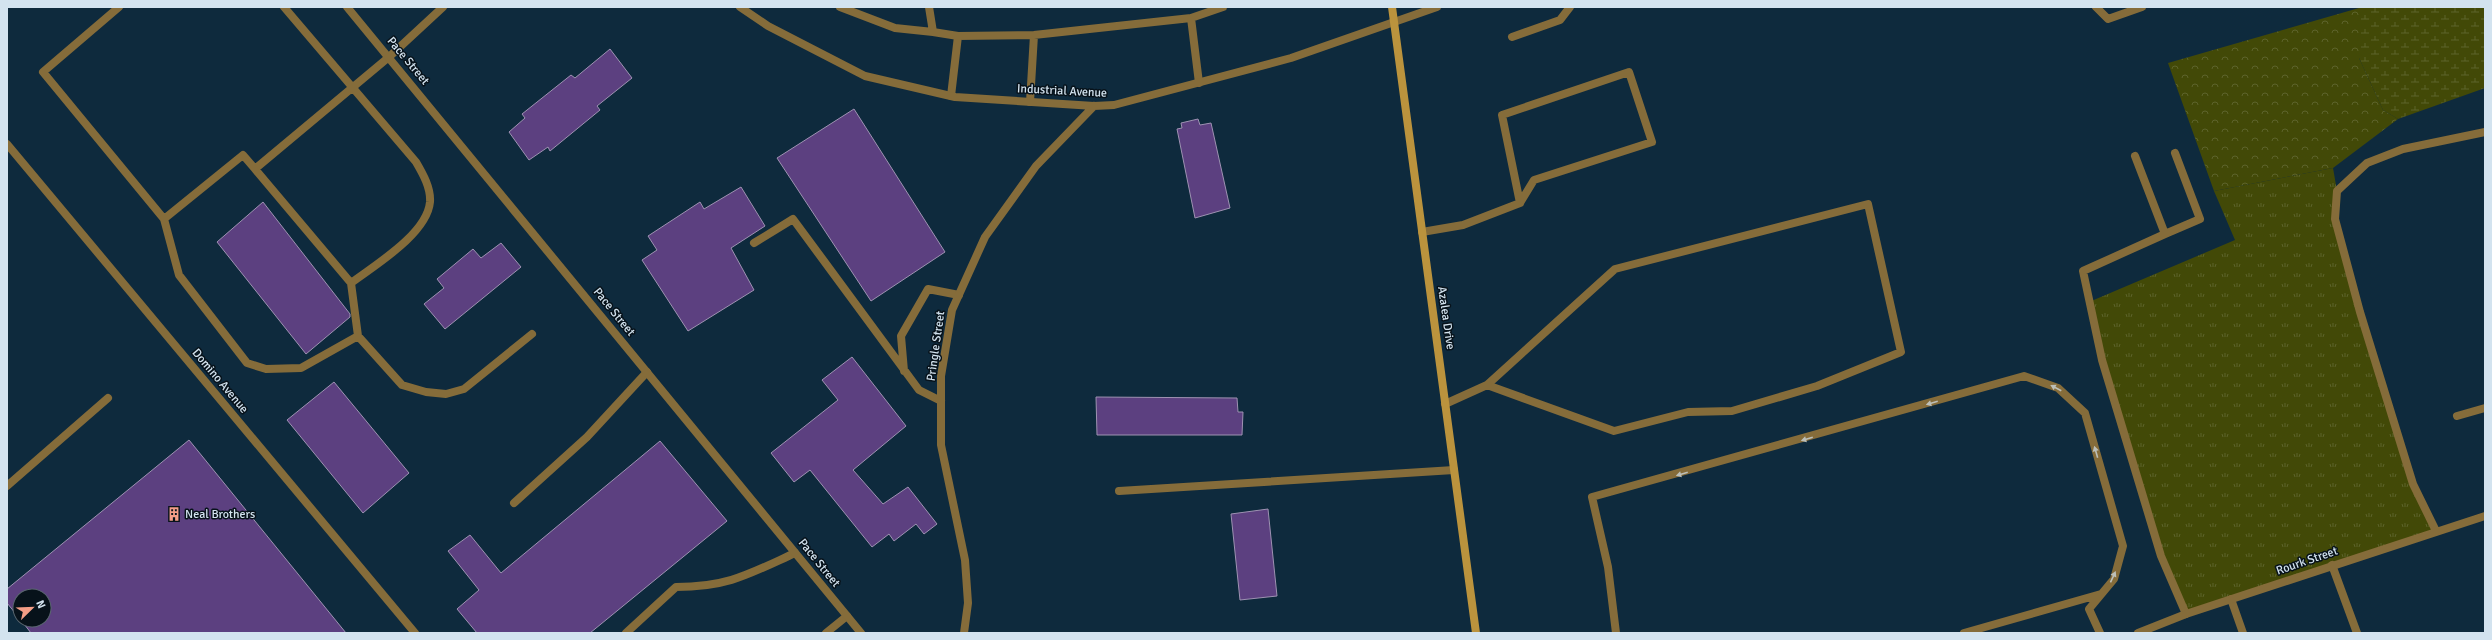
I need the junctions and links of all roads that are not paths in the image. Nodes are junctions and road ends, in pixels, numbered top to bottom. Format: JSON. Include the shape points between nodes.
{"nodes":[{"id":1,"x":119,"y":7,"type":"edge"},
{"id":2,"x":284,"y":7,"type":"edge"},
{"id":3,"x":347,"y":7,"type":"edge"},
{"id":4,"x":443,"y":7,"type":"edge"},
{"id":5,"x":740,"y":7,"type":"edge"},
{"id":6,"x":840,"y":7,"type":"edge"},
{"id":7,"x":929,"y":7,"type":"edge"},
{"id":8,"x":1223,"y":7,"type":"edge"},
{"id":9,"x":1392,"y":7,"type":"edge"},
{"id":10,"x":1437,"y":7,"type":"edge"},
{"id":11,"x":1570,"y":7,"type":"edge"},
{"id":12,"x":2096,"y":7,"type":"edge"},
{"id":13,"x":2142,"y":7,"type":"edge"},
{"id":14,"x":1191,"y":18,"type":"junction"},
{"id":15,"x":1394,"y":24,"type":"junction"},
{"id":16,"x":933,"y":32,"type":"junction"},
{"id":17,"x":1034,"y":35,"type":"junction"},
{"id":18,"x":958,"y":36,"type":"junction"},
{"id":19,"x":1512,"y":37,"type":"dead end"},
{"id":20,"x":389,"y":57,"type":"junction"},
{"id":21,"x":1199,"y":83,"type":"junction"},
{"id":22,"x":352,"y":87,"type":"junction"},
{"id":23,"x":951,"y":96,"type":"junction"},
{"id":24,"x":1030,"y":102,"type":"junction"},
{"id":25,"x":1094,"y":106,"type":"junction"},
{"id":26,"x":2485,"y":132,"type":"edge"},
{"id":27,"x":7,"y":144,"type":"edge"},
{"id":28,"x":2175,"y":153,"type":"dead end"},
{"id":29,"x":2135,"y":156,"type":"dead end"},
{"id":30,"x":255,"y":169,"type":"junction"},
{"id":31,"x":1520,"y":203,"type":"junction"},
{"id":32,"x":164,"y":220,"type":"junction"},
{"id":33,"x":1422,"y":232,"type":"junction"},
{"id":34,"x":2165,"y":234,"type":"junction"},
{"id":35,"x":754,"y":244,"type":"dead end"},
{"id":36,"x":351,"y":283,"type":"junction"},
{"id":37,"x":959,"y":295,"type":"junction"},
{"id":38,"x":532,"y":334,"type":"dead end"},
{"id":39,"x":358,"y":336,"type":"junction"},
{"id":40,"x":904,"y":371,"type":"junction"},
{"id":41,"x":647,"y":372,"type":"junction"},
{"id":42,"x":1487,"y":385,"type":"junction"},
{"id":43,"x":108,"y":398,"type":"dead end"},
{"id":44,"x":941,"y":401,"type":"junction"},
{"id":45,"x":1445,"y":404,"type":"junction"},
{"id":46,"x":2485,"y":408,"type":"edge"},
{"id":47,"x":2457,"y":416,"type":"dead end"},
{"id":48,"x":1454,"y":470,"type":"junction"},
{"id":49,"x":7,"y":486,"type":"edge"},
{"id":50,"x":1120,"y":491,"type":"dead end"},
{"id":51,"x":514,"y":503,"type":"dead end"},
{"id":52,"x":2485,"y":516,"type":"edge"},
{"id":53,"x":2436,"y":531,"type":"junction"},
{"id":54,"x":795,"y":553,"type":"junction"},
{"id":55,"x":2332,"y":565,"type":"junction"},
{"id":56,"x":2101,"y":594,"type":"junction"},
{"id":57,"x":2231,"y":599,"type":"junction"},
{"id":58,"x":2186,"y":614,"type":"junction"},
{"id":59,"x":847,"y":616,"type":"junction"},
{"id":60,"x":415,"y":633,"type":"edge"},
{"id":61,"x":626,"y":633,"type":"edge"},
{"id":62,"x":826,"y":633,"type":"edge"},
{"id":63,"x":861,"y":633,"type":"edge"},
{"id":64,"x":964,"y":633,"type":"edge"},
{"id":65,"x":1476,"y":633,"type":"edge"},
{"id":66,"x":1616,"y":633,"type":"edge"},
{"id":67,"x":1964,"y":633,"type":"edge"},
{"id":68,"x":2100,"y":633,"type":"edge"},
{"id":69,"x":2138,"y":633,"type":"edge"},
{"id":70,"x":2243,"y":633,"type":"edge"},
{"id":71,"x":2357,"y":633,"type":"edge"}],
"edges":[{"from":1,"to":32,"type":"street","via":[[43,72]]},
{"from":2,"to":22,"type":"street"},
{"from":3,"to":20,"type":"street","name":"Pace Street"},
{"from":4,"to":20,"type":"street"},
{"from":5,"to":23,"type":"street","name":"Industrial Avenue","via":[[768,26],[865,76]]},
{"from":6,"to":16,"type":"street","via":[[896,28]]},
{"from":7,"to":16,"type":"street"},
{"from":8,"to":14,"type":"street"},
{"from":9,"to":15,"type":"street","name":"Azalea Drive"},
{"from":10,"to":15,"type":"street","name":"Industrial Avenue"},
{"from":11,"to":19,"type":"street","via":[[1560,20]]},
{"from":12,"to":13,"type":"street","via":[[2108,19]]},
{"from":14,"to":17,"type":"street"},
{"from":14,"to":21,"type":"street"},
{"from":15,"to":21,"type":"street","name":"Industrial Avenue","via":[[1291,58]]},
{"from":15,"to":33,"type":"street","name":"Azalea Drive"},
{"from":16,"to":18,"type":"street"},
{"from":17,"to":18,"type":"street"},
{"from":17,"to":24,"type":"street"},
{"from":18,"to":23,"type":"street"},
{"from":20,"to":22,"type":"street"},
{"from":20,"to":41,"type":"street","name":"Pace Street"},
{"from":21,"to":25,"type":"street","name":"Industrial Avenue","via":[[1114,105]]},
{"from":22,"to":30,"type":"street"},
{"from":22,"to":36,"type":"street","via":[[416,162],[426,180],[430,201],[426,218],[405,242]]},
{"from":23,"to":24,"type":"street","name":"Industrial Avenue"},
{"from":24,"to":25,"type":"street","name":"Industrial Avenue"},
{"from":25,"to":37,"type":"street","name":"Pringle Street","via":[[1036,166],[985,237]]},
{"from":26,"to":53,"type":"street","via":[[2404,149],[2367,163],[2337,191],[2335,219],[2360,312],[2413,484]]},
{"from":27,"to":60,"type":"street","name":"Domino Avenue"},
{"from":28,"to":34,"type":"street","via":[[2200,219]]},
{"from":29,"to":34,"type":"street"},
{"from":30,"to":32,"type":"street","via":[[243,155]]},
{"from":30,"to":36,"type":"street"},
{"from":31,"to":31,"type":"street","via":[[1534,180],[1652,142],[1629,72],[1502,115]]},
{"from":31,"to":33,"type":"street","via":[[1463,225]]},
{"from":32,"to":39,"type":"street","via":[[179,274],[247,363],[266,369],[301,368]]},
{"from":33,"to":45,"type":"street","name":"Azalea Drive"},
{"from":34,"to":58,"type":"street","via":[[2082,271],[2104,367],[2161,556]]},
{"from":35,"to":40,"type":"street","via":[[793,219]]},
{"from":36,"to":39,"type":"street"},
{"from":37,"to":40,"type":"street","via":[[928,289],[901,336]]},
{"from":37,"to":44,"type":"street","name":"Pringle Street","via":[[951,317],[941,376]]},
{"from":38,"to":39,"type":"street","via":[[464,389],[446,394],[426,392],[402,385]]},
{"from":40,"to":44,"type":"street","via":[[919,390]]},
{"from":41,"to":51,"type":"street","via":[[587,437]]},
{"from":41,"to":54,"type":"street","name":"Pace Street"},
{"from":42,"to":42,"type":"street","via":[[1615,269],[1868,204],[1901,352],[1817,386],[1732,411],[1688,412],[1614,431]]},
{"from":42,"to":45,"type":"street"},
{"from":43,"to":49,"type":"street"},
{"from":44,"to":64,"type":"street","name":"Pringle Street","via":[[941,445],[966,560],[968,603]]},
{"from":45,"to":48,"type":"street","name":"Azalea Drive"},
{"from":46,"to":47,"type":"street"},
{"from":48,"to":50,"type":"street"},
{"from":48,"to":65,"type":"street","name":"Azalea Drive"},
{"from":52,"to":53,"type":"street","name":"Rourk Street"},
{"from":53,"to":55,"type":"street","name":"Rourk Street"},
{"from":54,"to":59,"type":"street","name":"Pace Street"},
{"from":54,"to":61,"type":"street","via":[[733,581],[706,587],[676,587]]},
{"from":55,"to":57,"type":"street","name":"Rourk Street"},
{"from":55,"to":71,"type":"street"},
{"from":56,"to":66,"type":"street","one_way":true,"via":[[2114,579],[2123,546],[2085,413],[2058,388],[2024,376],[1592,497],[1608,568]]},
{"from":56,"to":67,"type":"street"},
{"from":56,"to":68,"type":"street","via":[[2089,609]]},
{"from":57,"to":58,"type":"street","name":"Rourk Street"},
{"from":57,"to":70,"type":"street"},
{"from":58,"to":69,"type":"street","name":"Rourk Street"},
{"from":59,"to":62,"type":"street"},
{"from":59,"to":63,"type":"street","name":"Pace Street"}]}
